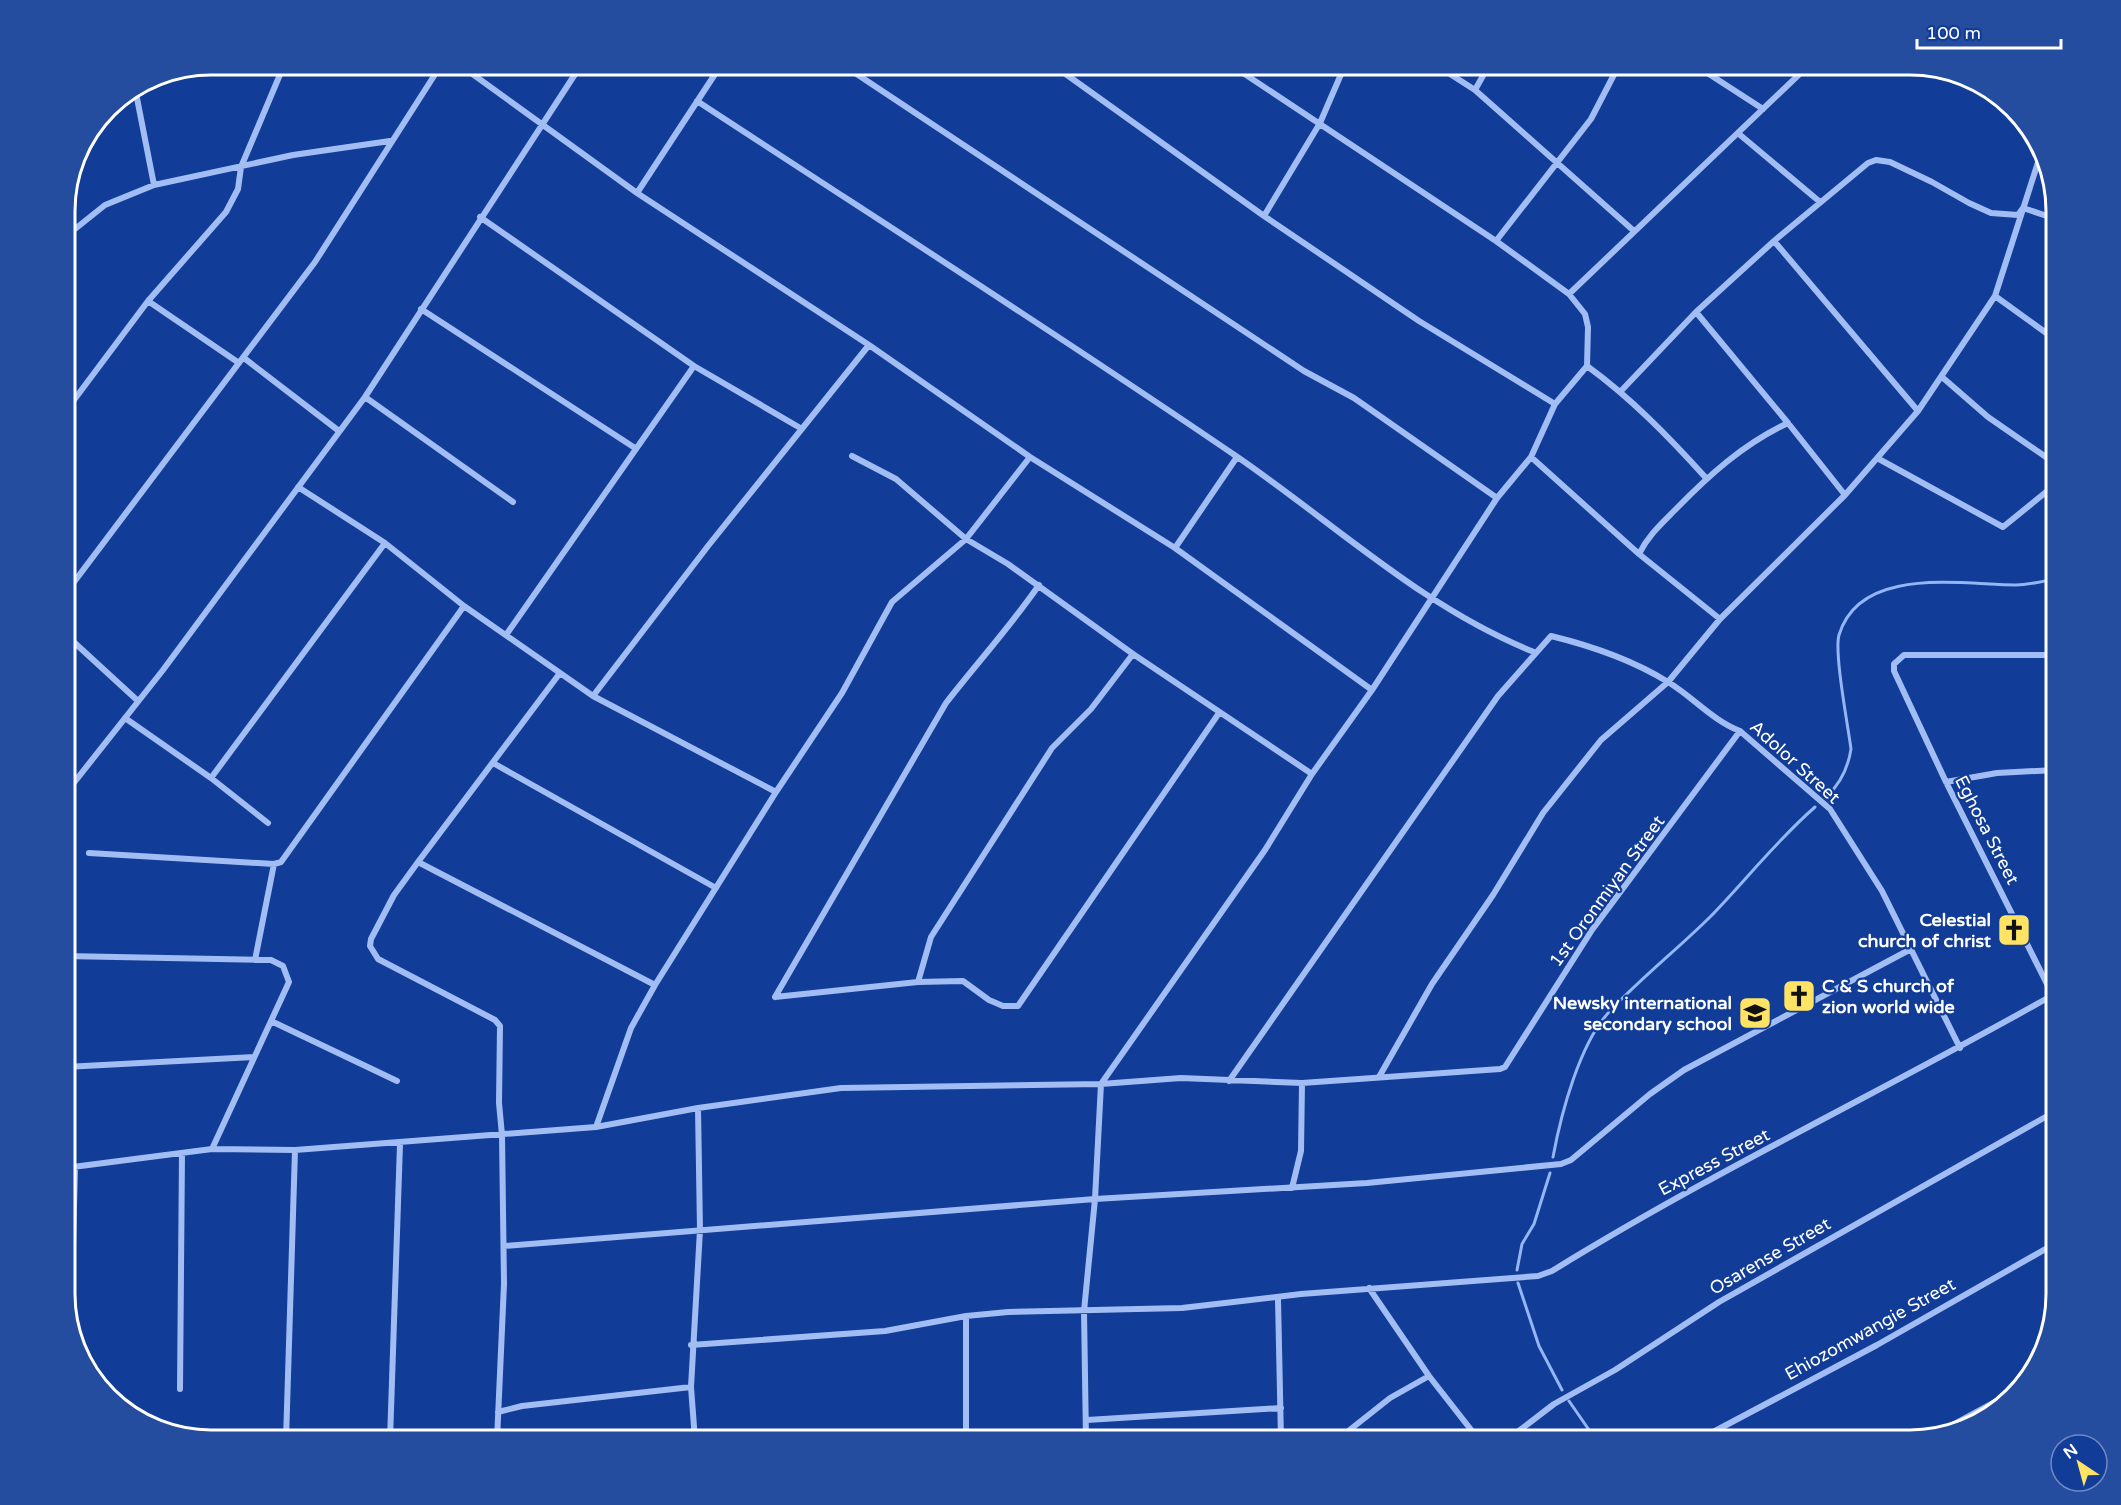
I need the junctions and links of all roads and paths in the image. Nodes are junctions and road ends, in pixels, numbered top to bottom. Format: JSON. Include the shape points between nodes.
{"nodes":[{"id":1,"x":279,"y":75,"type":"edge"},
{"id":2,"x":434,"y":75,"type":"edge"},
{"id":3,"x":475,"y":75,"type":"edge"},
{"id":4,"x":573,"y":75,"type":"edge"},
{"id":5,"x":714,"y":75,"type":"edge"},
{"id":6,"x":860,"y":75,"type":"edge"},
{"id":7,"x":1068,"y":75,"type":"edge"},
{"id":8,"x":1248,"y":75,"type":"edge"},
{"id":9,"x":1340,"y":75,"type":"edge"},
{"id":10,"x":1452,"y":75,"type":"edge"},
{"id":11,"x":1483,"y":75,"type":"edge"},
{"id":12,"x":1613,"y":75,"type":"edge"},
{"id":13,"x":1712,"y":75,"type":"edge"},
{"id":14,"x":1798,"y":75,"type":"edge"},
{"id":15,"x":1475,"y":90,"type":"junction"},
{"id":16,"x":137,"y":97,"type":"edge"},
{"id":17,"x":697,"y":101,"type":"junction"},
{"id":18,"x":1763,"y":109,"type":"junction"},
{"id":19,"x":541,"y":122,"type":"junction"},
{"id":20,"x":1320,"y":123,"type":"junction"},
{"id":21,"x":1739,"y":134,"type":"junction"},
{"id":22,"x":390,"y":141,"type":"junction"},
{"id":23,"x":1557,"y":162,"type":"junction"},
{"id":24,"x":2038,"y":164,"type":"edge"},
{"id":25,"x":241,"y":167,"type":"junction"},
{"id":26,"x":154,"y":185,"type":"junction"},
{"id":27,"x":637,"y":193,"type":"junction"},
{"id":28,"x":1820,"y":202,"type":"junction"},
{"id":29,"x":2023,"y":208,"type":"junction"},
{"id":30,"x":1264,"y":216,"type":"junction"},
{"id":31,"x":2046,"y":216,"type":"edge"},
{"id":32,"x":480,"y":217,"type":"junction"},
{"id":33,"x":75,"y":229,"type":"edge"},
{"id":34,"x":1634,"y":231,"type":"junction"},
{"id":35,"x":1496,"y":241,"type":"junction"},
{"id":36,"x":1774,"y":241,"type":"junction"},
{"id":37,"x":1569,"y":294,"type":"junction"},
{"id":38,"x":1995,"y":296,"type":"junction"},
{"id":39,"x":148,"y":301,"type":"junction"},
{"id":40,"x":421,"y":309,"type":"junction"},
{"id":41,"x":1696,"y":312,"type":"junction"},
{"id":42,"x":2046,"y":333,"type":"edge"},
{"id":43,"x":868,"y":345,"type":"junction"},
{"id":44,"x":242,"y":361,"type":"junction"},
{"id":45,"x":694,"y":366,"type":"junction"},
{"id":46,"x":1587,"y":366,"type":"junction"},
{"id":47,"x":1942,"y":377,"type":"junction"},
{"id":48,"x":1621,"y":391,"type":"junction"},
{"id":49,"x":365,"y":397,"type":"junction"},
{"id":50,"x":75,"y":399,"type":"edge"},
{"id":51,"x":1555,"y":404,"type":"junction"},
{"id":52,"x":1918,"y":411,"type":"junction"},
{"id":53,"x":1788,"y":423,"type":"junction"},
{"id":54,"x":802,"y":429,"type":"junction"},
{"id":55,"x":339,"y":431,"type":"junction"},
{"id":56,"x":634,"y":448,"type":"junction"},
{"id":57,"x":852,"y":456,"type":"dead end"},
{"id":58,"x":1030,"y":456,"type":"junction"},
{"id":59,"x":1237,"y":457,"type":"junction"},
{"id":60,"x":1531,"y":457,"type":"junction"},
{"id":61,"x":2046,"y":457,"type":"edge"},
{"id":62,"x":1877,"y":458,"type":"junction"},
{"id":63,"x":1706,"y":478,"type":"junction"},
{"id":64,"x":298,"y":487,"type":"junction"},
{"id":65,"x":2046,"y":492,"type":"edge"},
{"id":66,"x":1845,"y":495,"type":"junction"},
{"id":67,"x":1497,"y":498,"type":"junction"},
{"id":68,"x":513,"y":502,"type":"dead end"},
{"id":69,"x":966,"y":539,"type":"junction"},
{"id":70,"x":385,"y":543,"type":"junction"},
{"id":71,"x":1175,"y":548,"type":"junction"},
{"id":72,"x":1639,"y":554,"type":"junction"},
{"id":73,"x":75,"y":581,"type":"edge"},
{"id":74,"x":1039,"y":585,"type":"junction"},
{"id":75,"x":1432,"y":598,"type":"junction"},
{"id":76,"x":464,"y":606,"type":"junction"},
{"id":77,"x":1720,"y":619,"type":"junction"},
{"id":78,"x":506,"y":635,"type":"junction"},
{"id":79,"x":75,"y":643,"type":"edge"},
{"id":80,"x":1534,"y":652,"type":"junction"},
{"id":81,"x":1132,"y":654,"type":"junction"},
{"id":82,"x":2046,"y":655,"type":"edge"},
{"id":83,"x":560,"y":673,"type":"junction"},
{"id":84,"x":1668,"y":682,"type":"junction"},
{"id":85,"x":1372,"y":690,"type":"junction"},
{"id":86,"x":593,"y":696,"type":"junction"},
{"id":87,"x":138,"y":701,"type":"junction"},
{"id":88,"x":1219,"y":713,"type":"junction"},
{"id":89,"x":125,"y":718,"type":"junction"},
{"id":90,"x":1740,"y":731,"type":"junction"},
{"id":91,"x":493,"y":763,"type":"junction"},
{"id":92,"x":2046,"y":771,"type":"edge"},
{"id":93,"x":1312,"y":774,"type":"junction"},
{"id":94,"x":211,"y":778,"type":"junction"},
{"id":95,"x":75,"y":781,"type":"edge"},
{"id":96,"x":1946,"y":782,"type":"junction"},
{"id":97,"x":776,"y":792,"type":"junction"},
{"id":98,"x":268,"y":824,"type":"dead end"},
{"id":99,"x":89,"y":853,"type":"dead end"},
{"id":100,"x":418,"y":862,"type":"junction"},
{"id":101,"x":274,"y":864,"type":"junction"},
{"id":102,"x":716,"y":888,"type":"junction"},
{"id":103,"x":1911,"y":949,"type":"junction"},
{"id":104,"x":75,"y":956,"type":"edge"},
{"id":105,"x":255,"y":960,"type":"junction"},
{"id":106,"x":2046,"y":981,"type":"edge"},
{"id":107,"x":918,"y":982,"type":"junction"},
{"id":108,"x":655,"y":985,"type":"junction"},
{"id":109,"x":2046,"y":999,"type":"edge"},
{"id":110,"x":271,"y":1021,"type":"junction"},
{"id":111,"x":1960,"y":1048,"type":"junction"},
{"id":112,"x":254,"y":1057,"type":"junction"},
{"id":113,"x":75,"y":1066,"type":"edge"},
{"id":114,"x":1379,"y":1077,"type":"junction"},
{"id":115,"x":397,"y":1081,"type":"dead end"},
{"id":116,"x":1229,"y":1081,"type":"junction"},
{"id":117,"x":1302,"y":1083,"type":"junction"},
{"id":118,"x":1101,"y":1084,"type":"junction"},
{"id":119,"x":698,"y":1108,"type":"junction"},
{"id":120,"x":2046,"y":1117,"type":"edge"},
{"id":121,"x":596,"y":1127,"type":"junction"},
{"id":122,"x":502,"y":1135,"type":"junction"},
{"id":123,"x":399,"y":1144,"type":"junction"},
{"id":124,"x":212,"y":1149,"type":"junction"},
{"id":125,"x":295,"y":1150,"type":"junction"},
{"id":126,"x":182,"y":1153,"type":"junction"},
{"id":127,"x":75,"y":1167,"type":"edge"},
{"id":128,"x":1292,"y":1188,"type":"junction"},
{"id":129,"x":1095,"y":1199,"type":"junction"},
{"id":130,"x":700,"y":1230,"type":"junction"},
{"id":131,"x":504,"y":1246,"type":"junction"},
{"id":132,"x":2046,"y":1249,"type":"edge"},
{"id":133,"x":1369,"y":1288,"type":"junction"},
{"id":134,"x":1278,"y":1299,"type":"junction"},
{"id":135,"x":1084,"y":1311,"type":"junction"},
{"id":136,"x":966,"y":1316,"type":"junction"},
{"id":137,"x":691,"y":1345,"type":"junction"},
{"id":138,"x":1429,"y":1376,"type":"junction"},
{"id":139,"x":691,"y":1387,"type":"junction"},
{"id":140,"x":180,"y":1389,"type":"dead end"},
{"id":141,"x":1986,"y":1407,"type":"edge"},
{"id":142,"x":1281,"y":1408,"type":"junction"},
{"id":143,"x":498,"y":1412,"type":"junction"},
{"id":144,"x":1966,"y":1418,"type":"edge"},
{"id":145,"x":1087,"y":1420,"type":"junction"},
{"id":146,"x":286,"y":1430,"type":"edge"},
{"id":147,"x":390,"y":1430,"type":"edge"},
{"id":148,"x":497,"y":1430,"type":"edge"},
{"id":149,"x":693,"y":1430,"type":"edge"},
{"id":150,"x":966,"y":1430,"type":"edge"},
{"id":151,"x":1086,"y":1430,"type":"edge"},
{"id":152,"x":1281,"y":1430,"type":"edge"},
{"id":153,"x":1350,"y":1430,"type":"edge"},
{"id":154,"x":1471,"y":1430,"type":"edge"},
{"id":155,"x":1520,"y":1430,"type":"edge"},
{"id":156,"x":1717,"y":1430,"type":"edge"}],
"edges":[{"from":1,"to":25,"type":"street"},
{"from":2,"to":22,"type":"street"},
{"from":3,"to":19,"type":"street"},
{"from":4,"to":19,"type":"street"},
{"from":5,"to":17,"type":"street"},
{"from":6,"to":67,"type":"street","via":[[1304,371],[1354,398]]},
{"from":7,"to":30,"type":"street"},
{"from":8,"to":20,"type":"street"},
{"from":9,"to":20,"type":"street"},
{"from":10,"to":15,"type":"street"},
{"from":11,"to":15,"type":"street"},
{"from":12,"to":23,"type":"street","via":[[1591,119]]},
{"from":13,"to":18,"type":"street"},
{"from":14,"to":18,"type":"street"},
{"from":15,"to":23,"type":"street"},
{"from":16,"to":26,"type":"street"},
{"from":17,"to":27,"type":"street"},
{"from":17,"to":59,"type":"street"},
{"from":18,"to":21,"type":"street"},
{"from":19,"to":27,"type":"street"},
{"from":19,"to":32,"type":"street"},
{"from":20,"to":30,"type":"street"},
{"from":20,"to":35,"type":"street"},
{"from":21,"to":28,"type":"street"},
{"from":21,"to":34,"type":"street"},
{"from":22,"to":25,"type":"street"},
{"from":22,"to":44,"type":"street","via":[[315,262]]},
{"from":23,"to":34,"type":"street"},
{"from":23,"to":35,"type":"street"},
{"from":24,"to":29,"type":"street"},
{"from":25,"to":26,"type":"street"},
{"from":25,"to":39,"type":"street","via":[[238,189],[226,212]]},
{"from":26,"to":33,"type":"street","via":[[105,204]]},
{"from":27,"to":43,"type":"street"},
{"from":28,"to":29,"type":"street","via":[[1868,163],[1882,159],[1991,213],[2018,215]]},
{"from":28,"to":36,"type":"street"},
{"from":29,"to":31,"type":"street"},
{"from":29,"to":38,"type":"street"},
{"from":30,"to":51,"type":"street","via":[[1429,327]]},
{"from":32,"to":40,"type":"street"},
{"from":32,"to":45,"type":"street"},
{"from":34,"to":37,"type":"street"},
{"from":35,"to":37,"type":"street"},
{"from":36,"to":41,"type":"street"},
{"from":36,"to":52,"type":"street"},
{"from":37,"to":46,"type":"street","via":[[1585,314]]},
{"from":38,"to":42,"type":"street"},
{"from":38,"to":47,"type":"street"},
{"from":39,"to":44,"type":"street"},
{"from":39,"to":50,"type":"street"},
{"from":40,"to":49,"type":"street"},
{"from":40,"to":56,"type":"street"},
{"from":41,"to":48,"type":"street"},
{"from":41,"to":53,"type":"street"},
{"from":43,"to":54,"type":"street"},
{"from":43,"to":58,"type":"street"},
{"from":44,"to":55,"type":"street"},
{"from":44,"to":73,"type":"street"},
{"from":45,"to":54,"type":"street"},
{"from":45,"to":56,"type":"street"},
{"from":46,"to":48,"type":"street"},
{"from":46,"to":51,"type":"street"},
{"from":47,"to":52,"type":"street"},
{"from":47,"to":61,"type":"street","via":[[1988,417]]},
{"from":48,"to":63,"type":"street"},
{"from":49,"to":55,"type":"street"},
{"from":49,"to":68,"type":"street"},
{"from":51,"to":60,"type":"street"},
{"from":52,"to":62,"type":"street"},
{"from":53,"to":63,"type":"street","via":[[1761,435]]},
{"from":53,"to":66,"type":"street"},
{"from":54,"to":86,"type":"street"},
{"from":55,"to":64,"type":"street"},
{"from":56,"to":78,"type":"street"},
{"from":57,"to":69,"type":"street","via":[[906,487]]},
{"from":58,"to":69,"type":"street"},
{"from":58,"to":71,"type":"street"},
{"from":59,"to":71,"type":"street"},
{"from":59,"to":75,"type":"street"},
{"from":60,"to":67,"type":"street"},
{"from":60,"to":72,"type":"street"},
{"from":62,"to":65,"type":"street","via":[[2003,527]]},
{"from":62,"to":66,"type":"street"},
{"from":63,"to":72,"type":"street","via":[[1648,537]]},
{"from":64,"to":70,"type":"street"},
{"from":64,"to":87,"type":"street"},
{"from":66,"to":77,"type":"street"},
{"from":67,"to":75,"type":"street"},
{"from":69,"to":74,"type":"street"},
{"from":69,"to":97,"type":"street","via":[[892,602],[842,693]]},
{"from":70,"to":76,"type":"street"},
{"from":70,"to":94,"type":"street"},
{"from":71,"to":85,"type":"street"},
{"from":72,"to":77,"type":"street"},
{"from":74,"to":81,"type":"street"},
{"from":74,"to":107,"type":"street","via":[[946,704],[775,997]]},
{"from":75,"to":80,"type":"street","via":[[1495,637]]},
{"from":75,"to":85,"type":"street"},
{"from":76,"to":78,"type":"street"},
{"from":76,"to":101,"type":"street","via":[[281,862]]},
{"from":77,"to":84,"type":"street"},
{"from":78,"to":83,"type":"street"},
{"from":79,"to":87,"type":"street"},
{"from":80,"to":84,"type":"street","name":"Adolor Street","via":[[1551,636],[1604,649]]},
{"from":80,"to":116,"type":"street","via":[[1498,696]]},
{"from":81,"to":88,"type":"street"},
{"from":81,"to":107,"type":"street","via":[[1091,709],[1052,748],[931,937]]},
{"from":82,"to":96,"type":"street","name":"Eghosa Street","via":[[1904,655],[1894,664]]},
{"from":83,"to":86,"type":"street"},
{"from":83,"to":91,"type":"street"},
{"from":84,"to":90,"type":"street","name":"Adolor Street","via":[[1724,724]]},
{"from":84,"to":114,"type":"street","via":[[1601,740],[1543,813],[1432,984]]},
{"from":85,"to":93,"type":"street"},
{"from":86,"to":97,"type":"street"},
{"from":87,"to":89,"type":"street"},
{"from":88,"to":93,"type":"street"},
{"from":88,"to":107,"type":"street","via":[[1018,1006],[1003,1006],[989,1000],[963,981]]},
{"from":89,"to":94,"type":"street"},
{"from":89,"to":95,"type":"street"},
{"from":90,"to":103,"type":"street","name":"Adolor Street","via":[[1830,809],[1882,891]]},
{"from":90,"to":114,"type":"street","name":"1st Oronmiyan Street","via":[[1592,930],[1505,1067]]},
{"from":91,"to":100,"type":"street"},
{"from":91,"to":102,"type":"street"},
{"from":92,"to":96,"type":"street","via":[[1997,773]]},
{"from":93,"to":118,"type":"street","via":[[1265,850]]},
{"from":94,"to":98,"type":"street"},
{"from":96,"to":106,"type":"street","name":"Eghosa Street"},
{"from":97,"to":102,"type":"street"},
{"from":99,"to":101,"type":"street"},
{"from":100,"to":108,"type":"street"},
{"from":100,"to":122,"type":"street","via":[[394,895],[370,946],[378,958],[500,1026]]},
{"from":101,"to":105,"type":"street"},
{"from":102,"to":108,"type":"street"},
{"from":103,"to":111,"type":"street","name":"Adolor Street"},
{"from":103,"to":128,"type":"street","via":[[1684,1070],[1561,1164]]},
{"from":104,"to":105,"type":"street"},
{"from":105,"to":110,"type":"street","via":[[271,960],[283,966],[289,982]]},
{"from":108,"to":121,"type":"street","via":[[631,1028]]},
{"from":109,"to":111,"type":"street","name":"Express Street"},
{"from":110,"to":112,"type":"street"},
{"from":110,"to":115,"type":"street"},
{"from":111,"to":133,"type":"street","name":"Express Street","via":[[1690,1191],[1552,1271],[1516,1278]]},
{"from":112,"to":113,"type":"street"},
{"from":112,"to":124,"type":"street"},
{"from":114,"to":117,"type":"street"},
{"from":116,"to":117,"type":"street"},
{"from":116,"to":118,"type":"street","via":[[1181,1078]]},
{"from":117,"to":128,"type":"street","via":[[1301,1151]]},
{"from":118,"to":119,"type":"street","via":[[841,1088]]},
{"from":118,"to":129,"type":"street"},
{"from":119,"to":121,"type":"street"},
{"from":119,"to":130,"type":"street"},
{"from":120,"to":155,"type":"street","name":"Osarense Street","via":[[1719,1302],[1615,1370],[1554,1404]]},
{"from":121,"to":122,"type":"street"},
{"from":122,"to":123,"type":"street"},
{"from":122,"to":131,"type":"street"},
{"from":123,"to":125,"type":"street"},
{"from":123,"to":147,"type":"street"},
{"from":124,"to":125,"type":"street"},
{"from":124,"to":126,"type":"street"},
{"from":125,"to":146,"type":"street"},
{"from":126,"to":127,"type":"street"},
{"from":126,"to":140,"type":"street"},
{"from":128,"to":129,"type":"street"},
{"from":129,"to":130,"type":"street"},
{"from":129,"to":135,"type":"street"},
{"from":130,"to":131,"type":"street"},
{"from":130,"to":137,"type":"street"},
{"from":131,"to":143,"type":"street"},
{"from":132,"to":156,"type":"street","name":"Ehiozomwangie Street"},
{"from":133,"to":134,"type":"street","name":"Express Street"},
{"from":133,"to":138,"type":"street"},
{"from":134,"to":135,"type":"street","name":"Express Street","via":[[1182,1308]]},
{"from":134,"to":142,"type":"street"},
{"from":135,"to":136,"type":"street","name":"Express Street"},
{"from":135,"to":145,"type":"street"},
{"from":136,"to":137,"type":"street","name":"Express Street","via":[[885,1331]]},
{"from":136,"to":150,"type":"street"},
{"from":137,"to":139,"type":"street"},
{"from":138,"to":153,"type":"street","via":[[1390,1398]]},
{"from":138,"to":154,"type":"street"},
{"from":139,"to":143,"type":"street"},
{"from":139,"to":149,"type":"street"},
{"from":141,"to":144,"type":"street"},
{"from":142,"to":145,"type":"street"},
{"from":142,"to":152,"type":"street"},
{"from":143,"to":148,"type":"street"},
{"from":145,"to":151,"type":"street"}]}
